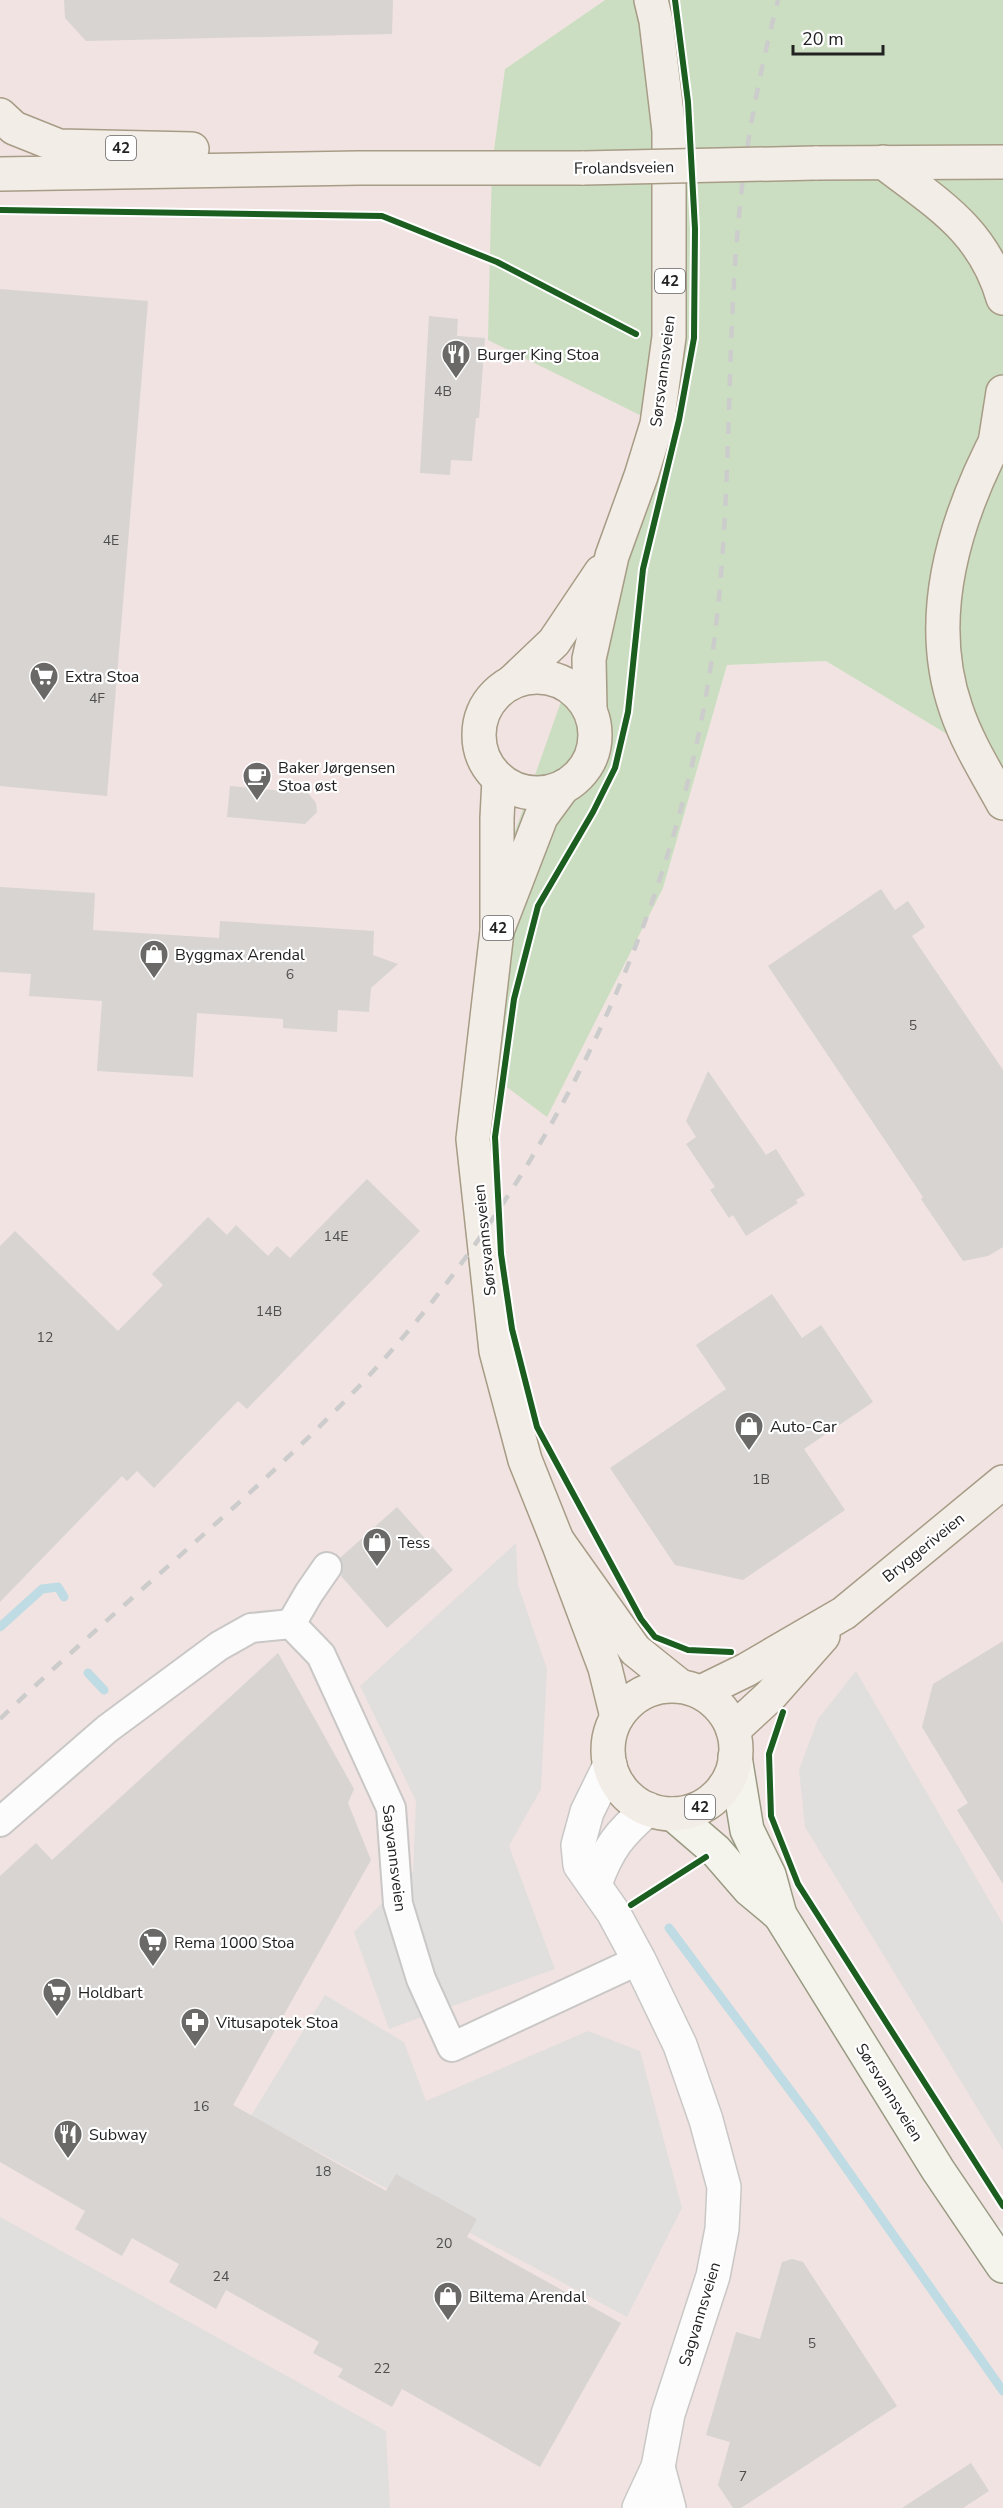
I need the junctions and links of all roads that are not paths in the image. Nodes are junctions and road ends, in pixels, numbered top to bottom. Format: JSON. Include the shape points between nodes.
{"nodes":[{"id":1,"x":651,"y":0,"type":"edge"},
{"id":2,"x":0,"y":115,"type":"edge"},
{"id":3,"x":883,"y":162,"type":"junction"},
{"id":4,"x":1003,"y":162,"type":"edge"},
{"id":5,"x":246,"y":170,"type":"junction"},
{"id":6,"x":0,"y":174,"type":"edge"},
{"id":7,"x":1003,"y":298,"type":"edge"},
{"id":8,"x":1003,"y":392,"type":"edge"},
{"id":9,"x":999,"y":435,"type":"edge"},
{"id":10,"x":612,"y":556,"type":"junction"},
{"id":11,"x":511,"y":683,"type":"junction"},
{"id":12,"x":590,"y":709,"type":"junction"},
{"id":13,"x":499,"y":779,"type":"junction"},
{"id":14,"x":563,"y":787,"type":"junction"},
{"id":15,"x":1003,"y":803,"type":"edge"},
{"id":16,"x":497,"y":931,"type":"junction"},
{"id":17,"x":1003,"y":1482,"type":"edge"},
{"id":18,"x":557,"y":1540,"type":"junction"},
{"id":19,"x":327,"y":1567,"type":"dead end"},
{"id":20,"x":844,"y":1612,"type":"junction"},
{"id":21,"x":291,"y":1624,"type":"junction"},
{"id":22,"x":690,"y":1689,"type":"junction"},
{"id":23,"x":617,"y":1717,"type":"junction"},
{"id":24,"x":734,"y":1743,"type":"junction"},
{"id":25,"x":610,"y":1765,"type":"junction"},
{"id":26,"x":661,"y":1811,"type":"junction"},
{"id":27,"x":0,"y":1822,"type":"edge"},
{"id":28,"x":595,"y":1884,"type":"junction"},
{"id":29,"x":780,"y":1915,"type":"junction"},
{"id":30,"x":639,"y":1960,"type":"junction"},
{"id":31,"x":1003,"y":2266,"type":"edge"},
{"id":32,"x":658,"y":2467,"type":"junction"},
{"id":33,"x":639,"y":2508,"type":"edge"},
{"id":34,"x":669,"y":2508,"type":"edge"}],
"edges":[{"from":1,"to":10,"type":"main road","name":"Sørsvannsveien","number":"42","via":[[669,131],[669,337],[657,424]]},
{"from":2,"to":5,"type":"main road","name":"Frolandsveien","number":"42","via":[[14,128],[59,146],[207,150]]},
{"from":3,"to":4,"type":"main road","name":"Frolandsveien","number":"42"},
{"from":3,"to":5,"type":"main road","name":"Frolandsveien","number":"42","bridge":true},
{"from":3,"to":7,"type":"main road","via":[[974,237],[996,275]]},
{"from":5,"to":6,"type":"main road","name":"Frolandsveien","number":"42"},
{"from":8,"to":9,"type":"main road"},
{"from":9,"to":15,"type":"main road","via":[[952,553],[944,591],[942,633],[956,709]]},
{"from":10,"to":11,"type":"main road","name":"Sørsvannsveien","number":"42","via":[[554,642]]},
{"from":10,"to":12,"type":"main road","name":"Sørsvannsveien","number":"42","via":[[589,659]]},
{"from":11,"to":12,"type":"main road","via":[[528,677],[547,677],[572,688]]},
{"from":11,"to":13,"type":"main road","number":"42","via":[[493,697],[479,728],[486,761]]},
{"from":12,"to":14,"type":"main road","number":"42","via":[[595,745],[578,777]]},
{"from":13,"to":14,"type":"main road","via":[[530,793]]},
{"from":13,"to":16,"type":"main road","name":"Sørsvannsveien","number":"42"},
{"from":14,"to":16,"type":"main road","name":"Sørsvannsveien","number":"42","via":[[541,817]]},
{"from":16,"to":18,"type":"main road","name":"Sørsvannsveien","number":"42","via":[[473,1139],[496,1351],[525,1460]]},
{"from":17,"to":20,"type":"main road","name":"Bryggeriveien","number":"42"},
{"from":18,"to":22,"type":"main road","name":"Sørsvannsveien","number":"42","via":[[635,1650]]},
{"from":18,"to":23,"type":"main road","name":"Sørsvannsveien","number":"42","via":[[605,1668]]},
{"from":19,"to":21,"type":"street"},
{"from":20,"to":22,"type":"main road","name":"Bryggeriveien","number":"42","via":[[746,1670]]},
{"from":20,"to":24,"type":"main road","name":"Bryggeriveien","number":"42"},
{"from":21,"to":27,"type":"street","via":[[251,1629],[219,1646],[107,1729]]},
{"from":21,"to":30,"type":"street","name":"Sagvannsveien","via":[[321,1655],[391,1808],[398,1904],[421,1979],[452,2047]]},
{"from":22,"to":23,"type":"main road","number":"42","via":[[662,1686],[644,1692]]},
{"from":22,"to":24,"type":"main road","number":"42","via":[[715,1702],[725,1714]]},
{"from":23,"to":25,"type":"main road","number":"42","via":[[610,1732]]},
{"from":24,"to":26,"type":"main road","number":"42","via":[[731,1775],[715,1797],[691,1811]]},
{"from":24,"to":29,"type":"main road","name":"Sørsvannsveien","via":[[747,1830],[769,1875]]},
{"from":25,"to":26,"type":"main road","number":"42","via":[[617,1783],[631,1799]]},
{"from":25,"to":28,"type":"street","name":"Sagvannsveien","via":[[587,1812],[578,1845],[580,1864]]},
{"from":26,"to":28,"type":"street","via":[[625,1828],[605,1856]]},
{"from":26,"to":29,"type":"main road","name":"Sørsvannsveien","via":[[716,1851]]},
{"from":28,"to":30,"type":"street","name":"Sagvannsveien"},
{"from":29,"to":31,"type":"main road","name":"Sørsvannsveien"},
{"from":30,"to":32,"type":"street","name":"Sagvannsveien","via":[[680,2045],[724,2187],[722,2229],[713,2276],[668,2414]]},
{"from":32,"to":33,"type":"street","name":"Sagvannsveien"},
{"from":32,"to":34,"type":"street","name":"Sagvannsveien"}]}
